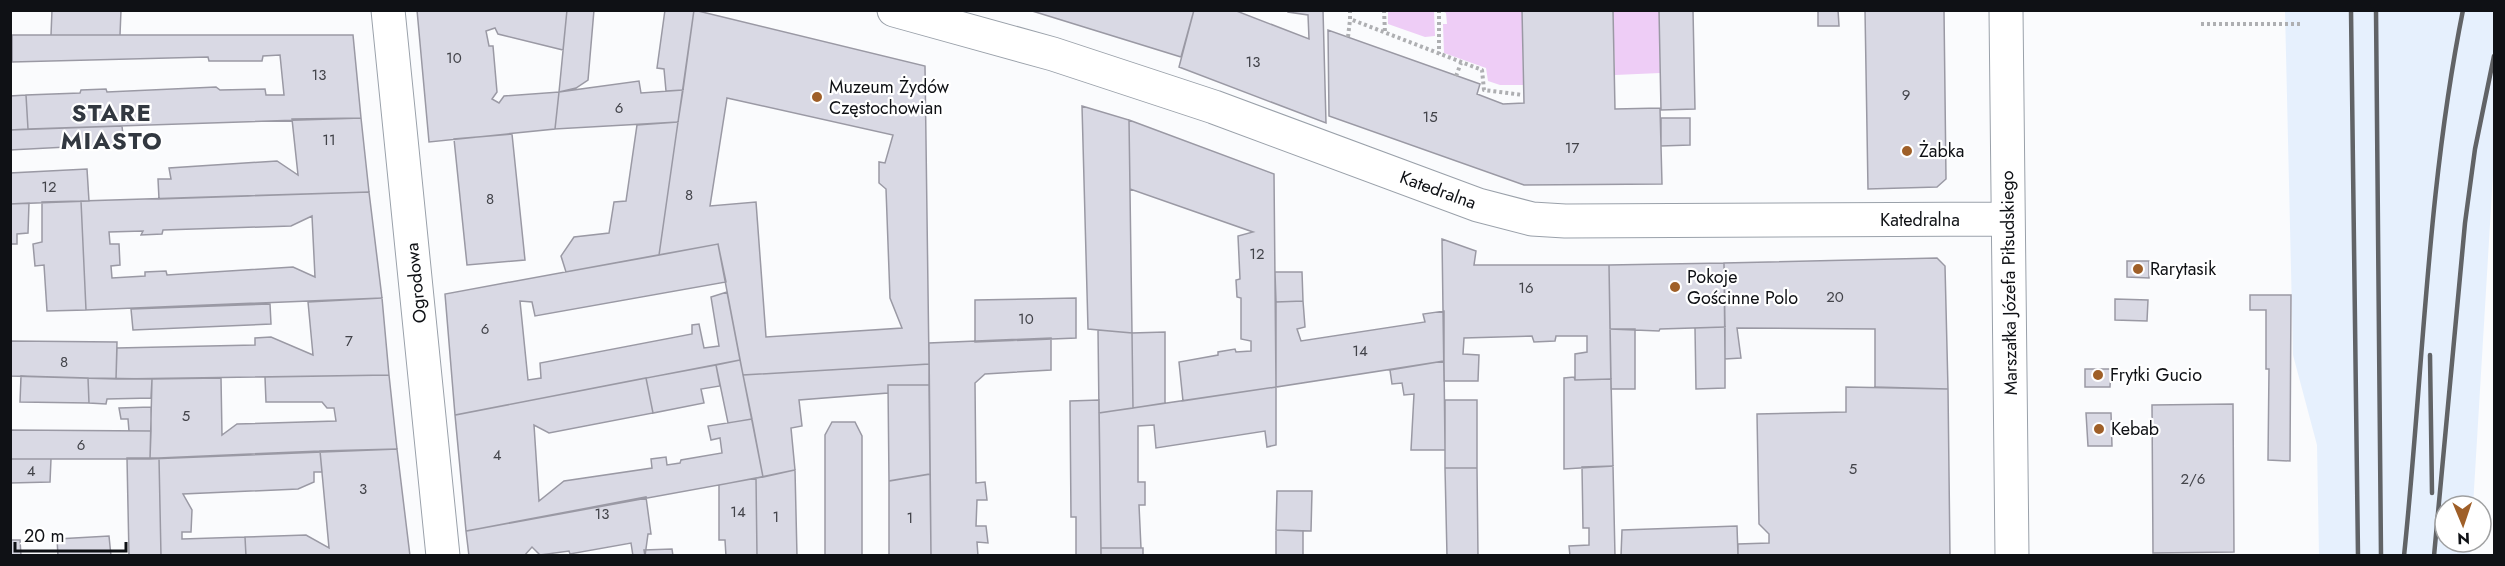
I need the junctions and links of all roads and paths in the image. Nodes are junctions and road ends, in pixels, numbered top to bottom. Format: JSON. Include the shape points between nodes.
{"nodes":[{"id":1,"x":388,"y":10,"type":"edge"},
{"id":2,"x":894,"y":10,"type":"edge"},
{"id":3,"x":1350,"y":10,"type":"edge"},
{"id":4,"x":1384,"y":10,"type":"edge"},
{"id":5,"x":1438,"y":10,"type":"edge"},
{"id":6,"x":2006,"y":10,"type":"edge"},
{"id":7,"x":1350,"y":20,"type":"junction"},
{"id":8,"x":2201,"y":24,"type":"dead end"},
{"id":9,"x":2301,"y":24,"type":"dead end"},
{"id":10,"x":1385,"y":33,"type":"junction"},
{"id":11,"x":1348,"y":37,"type":"dead end"},
{"id":12,"x":1439,"y":54,"type":"junction"},
{"id":13,"x":1461,"y":63,"type":"junction"},
{"id":14,"x":1456,"y":76,"type":"dead end"},
{"id":15,"x":1523,"y":95,"type":"dead end"},
{"id":16,"x":2007,"y":219,"type":"junction"},
{"id":17,"x":443,"y":555,"type":"edge"},
{"id":18,"x":2012,"y":555,"type":"edge"}],
"edges":[{"from":1,"to":17,"type":"street","name":"Ogrodowa"},
{"from":2,"to":16,"type":"street","name":"Katedralna","via":[[1053,54],[1224,111],[1478,205],[1532,219]]},
{"from":3,"to":7,"type":"path"},
{"from":4,"to":10,"type":"path"},
{"from":5,"to":12,"type":"path"},
{"from":6,"to":16,"type":"street","name":"Marszałka Józefa Piłsudskiego"},
{"from":7,"to":10,"type":"path"},
{"from":7,"to":11,"type":"path"},
{"from":8,"to":9,"type":"path"},
{"from":10,"to":12,"type":"path"},
{"from":12,"to":13,"type":"path"},
{"from":13,"to":14,"type":"path"},
{"from":13,"to":15,"type":"path","via":[[1482,70],[1484,90]]},
{"from":16,"to":18,"type":"street","name":"Marszałka Józefa Piłsudskiego"}]}
